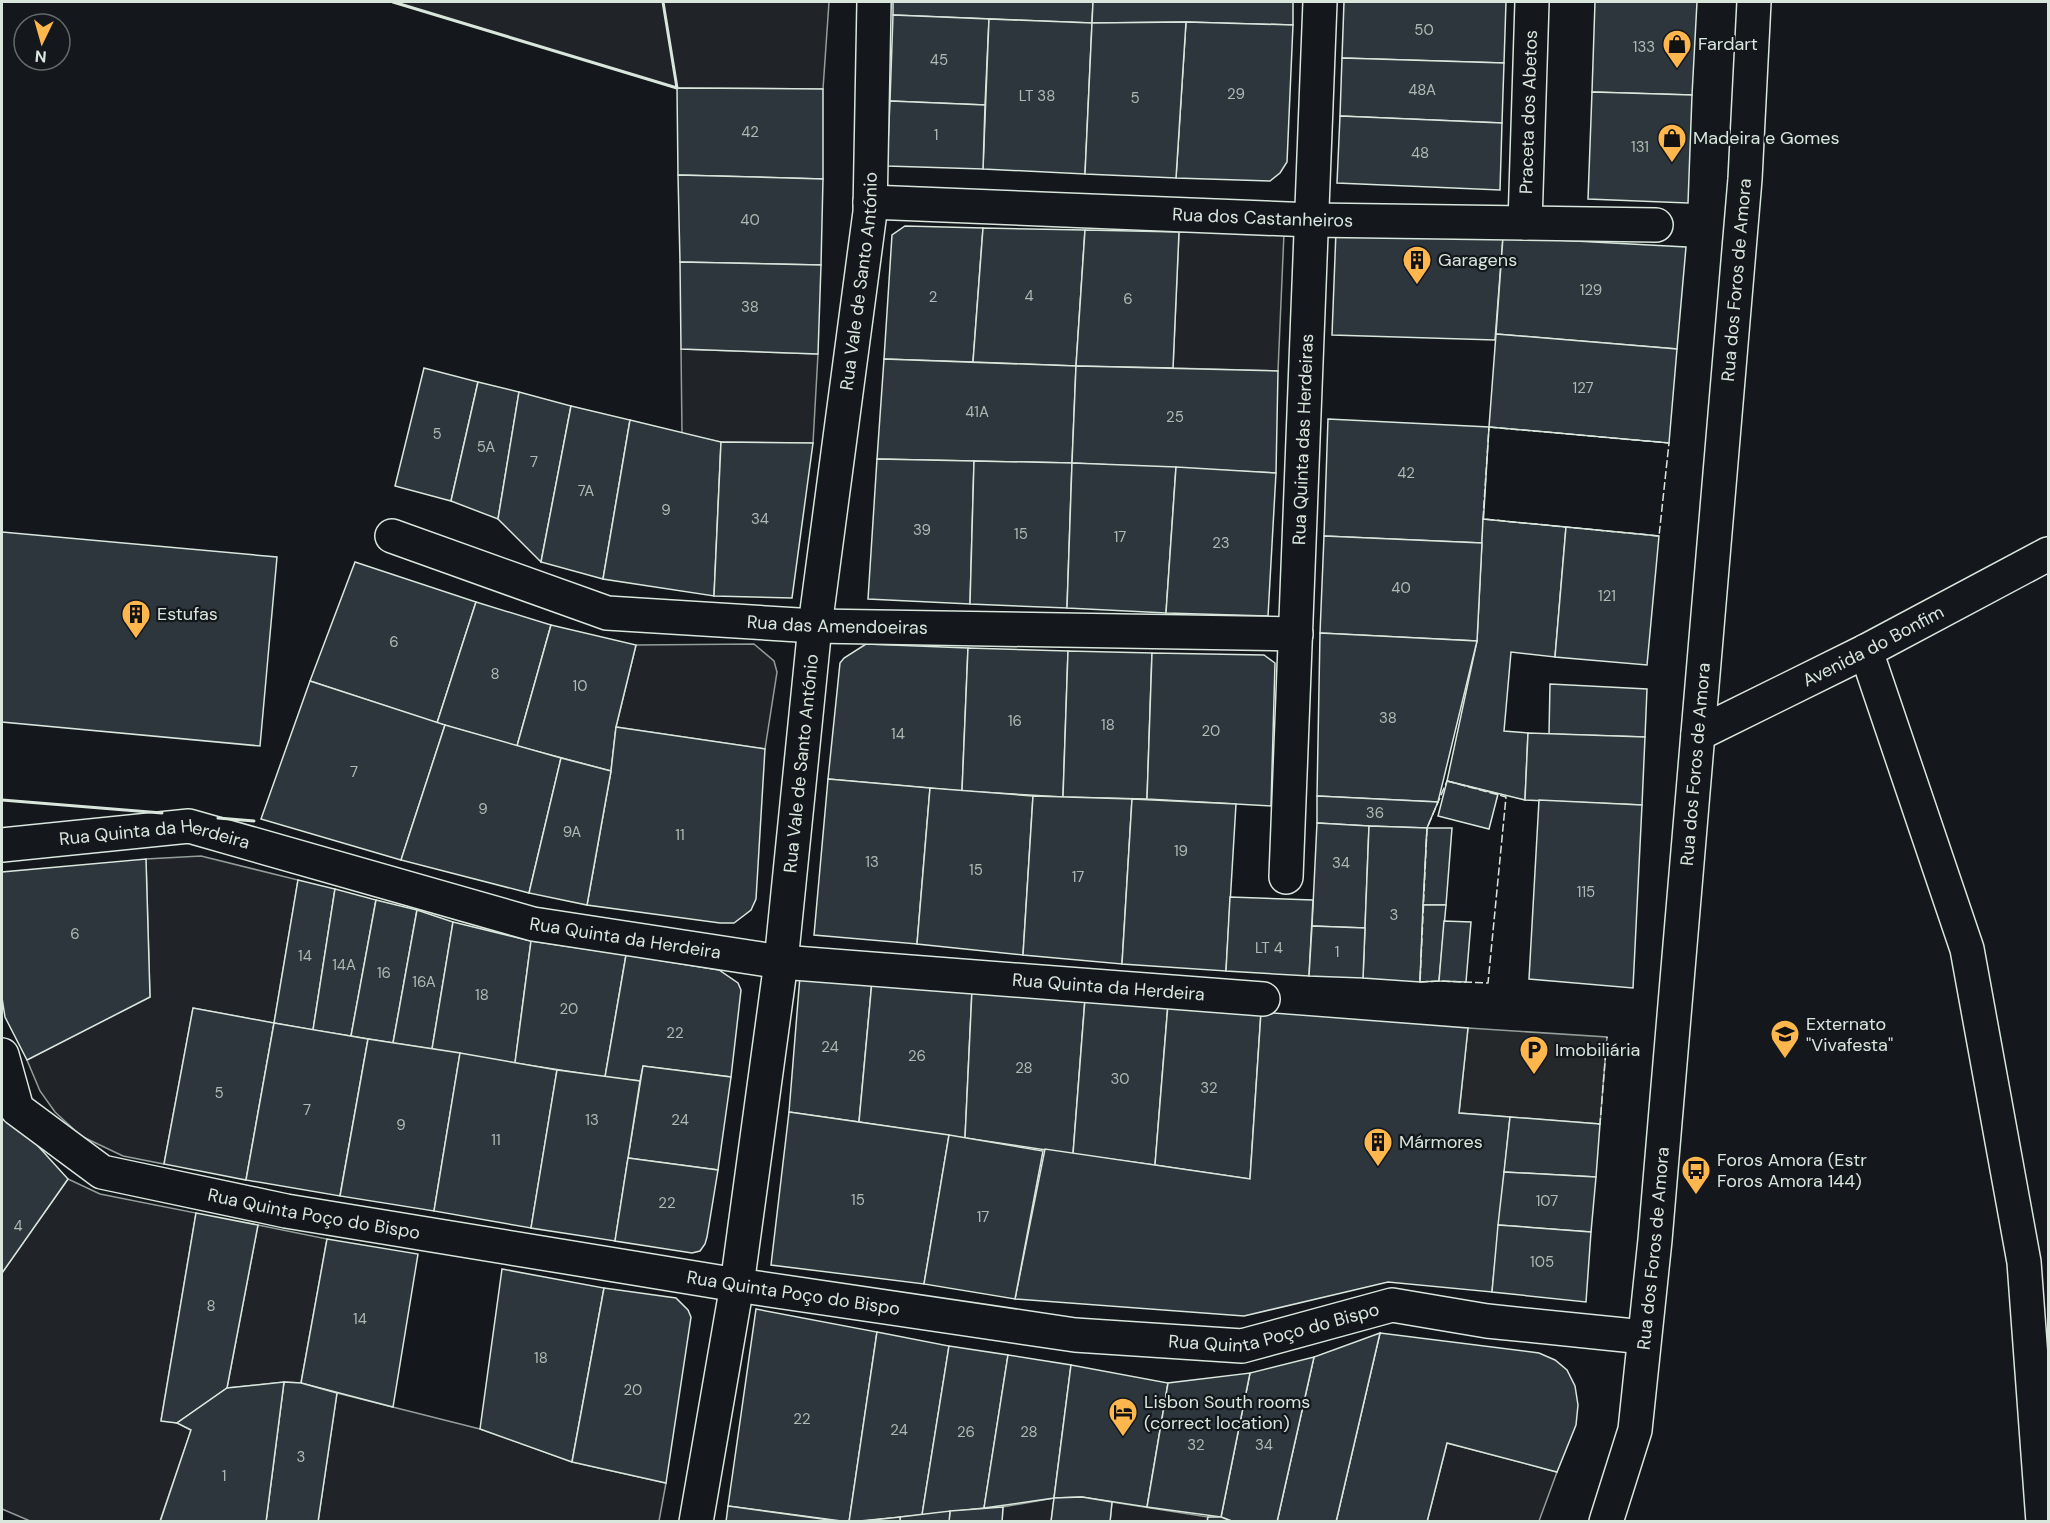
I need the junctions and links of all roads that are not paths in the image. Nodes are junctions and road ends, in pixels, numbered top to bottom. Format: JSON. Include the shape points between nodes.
{"nodes":[{"id":1,"x":874,"y":2,"type":"edge"},
{"id":2,"x":1320,"y":2,"type":"edge"},
{"id":3,"x":1532,"y":2,"type":"edge"},
{"id":4,"x":1754,"y":2,"type":"edge"},
{"id":5,"x":870,"y":202,"type":"junction"},
{"id":6,"x":1312,"y":220,"type":"junction"},
{"id":7,"x":1525,"y":223,"type":"junction"},
{"id":8,"x":1656,"y":225,"type":"dead end"},
{"id":9,"x":392,"y":536,"type":"dead end"},
{"id":10,"x":2049,"y":554,"type":"edge"},
{"id":11,"x":815,"y":626,"type":"junction"},
{"id":12,"x":1296,"y":634,"type":"junction"},
{"id":13,"x":1866,"y":651,"type":"junction"},
{"id":14,"x":1698,"y":734,"type":"junction"},
{"id":15,"x":2,"y":845,"type":"edge"},
{"id":16,"x":1286,"y":877,"type":"dead end"},
{"id":17,"x":781,"y":962,"type":"junction"},
{"id":18,"x":1263,"y":999,"type":"dead end"},
{"id":19,"x":2,"y":1055,"type":"edge"},
{"id":20,"x":737,"y":1285,"type":"junction"},
{"id":21,"x":1644,"y":1338,"type":"junction"},
{"id":22,"x":696,"y":1521,"type":"edge"},
{"id":23,"x":1606,"y":1521,"type":"edge"},
{"id":24,"x":2043,"y":1521,"type":"edge"}],
"edges":[{"from":1,"to":5,"type":"street","name":"Rua Vale de Santo António"},
{"from":2,"to":6,"type":"street","name":"Rua Quinta das Herdeiras"},
{"from":3,"to":7,"type":"street","name":"Praceta dos Abetos"},
{"from":4,"to":14,"type":"street","name":"Rua dos Foros de Amora","via":[[1745,179]]},
{"from":5,"to":6,"type":"street","name":"Rua dos Castanheiros"},
{"from":5,"to":11,"type":"street","name":"Rua Vale de Santo António"},
{"from":6,"to":7,"type":"street","name":"Rua dos Castanheiros"},
{"from":6,"to":12,"type":"street","name":"Rua Quinta das Herdeiras"},
{"from":7,"to":8,"type":"street","name":"Rua dos Castanheiros"},
{"from":9,"to":11,"type":"street","name":"Rua das Amendoeiras","via":[[607,613]]},
{"from":10,"to":13,"type":"street","name":"Avenida do Bonfim"},
{"from":11,"to":12,"type":"street","name":"Rua das Amendoeiras"},
{"from":11,"to":17,"type":"street","name":"Rua Vale de Santo António"},
{"from":12,"to":16,"type":"street","name":"Rua Quinta das Herdeiras"},
{"from":13,"to":14,"type":"street","name":"Avenida do Bonfim"},
{"from":13,"to":24,"type":"street","via":[[1967,949],[2024,1262]]},
{"from":14,"to":21,"type":"street","name":"Rua dos Foros de Amora"},
{"from":15,"to":17,"type":"street","name":"Rua Quinta da Herdeira","via":[[189,826],[533,924]]},
{"from":17,"to":18,"type":"street","name":"Rua Quinta da Herdeira"},
{"from":17,"to":20,"type":"street","name":"Rua Vale de Santo António"},
{"from":19,"to":20,"type":"street","name":"Rua Quinta Poço do Bispo","via":[[17,1109],[102,1172],[286,1211]]},
{"from":20,"to":21,"type":"street","name":"Rua Quinta Poço do Bispo","via":[[1075,1335],[1242,1346],[1392,1305],[1487,1321]]},
{"from":20,"to":22,"type":"street","name":"Rua Vale de Santo António"},
{"from":21,"to":23,"type":"street","name":"Rua dos Foros de Amora","via":[[1635,1431]]}]}
